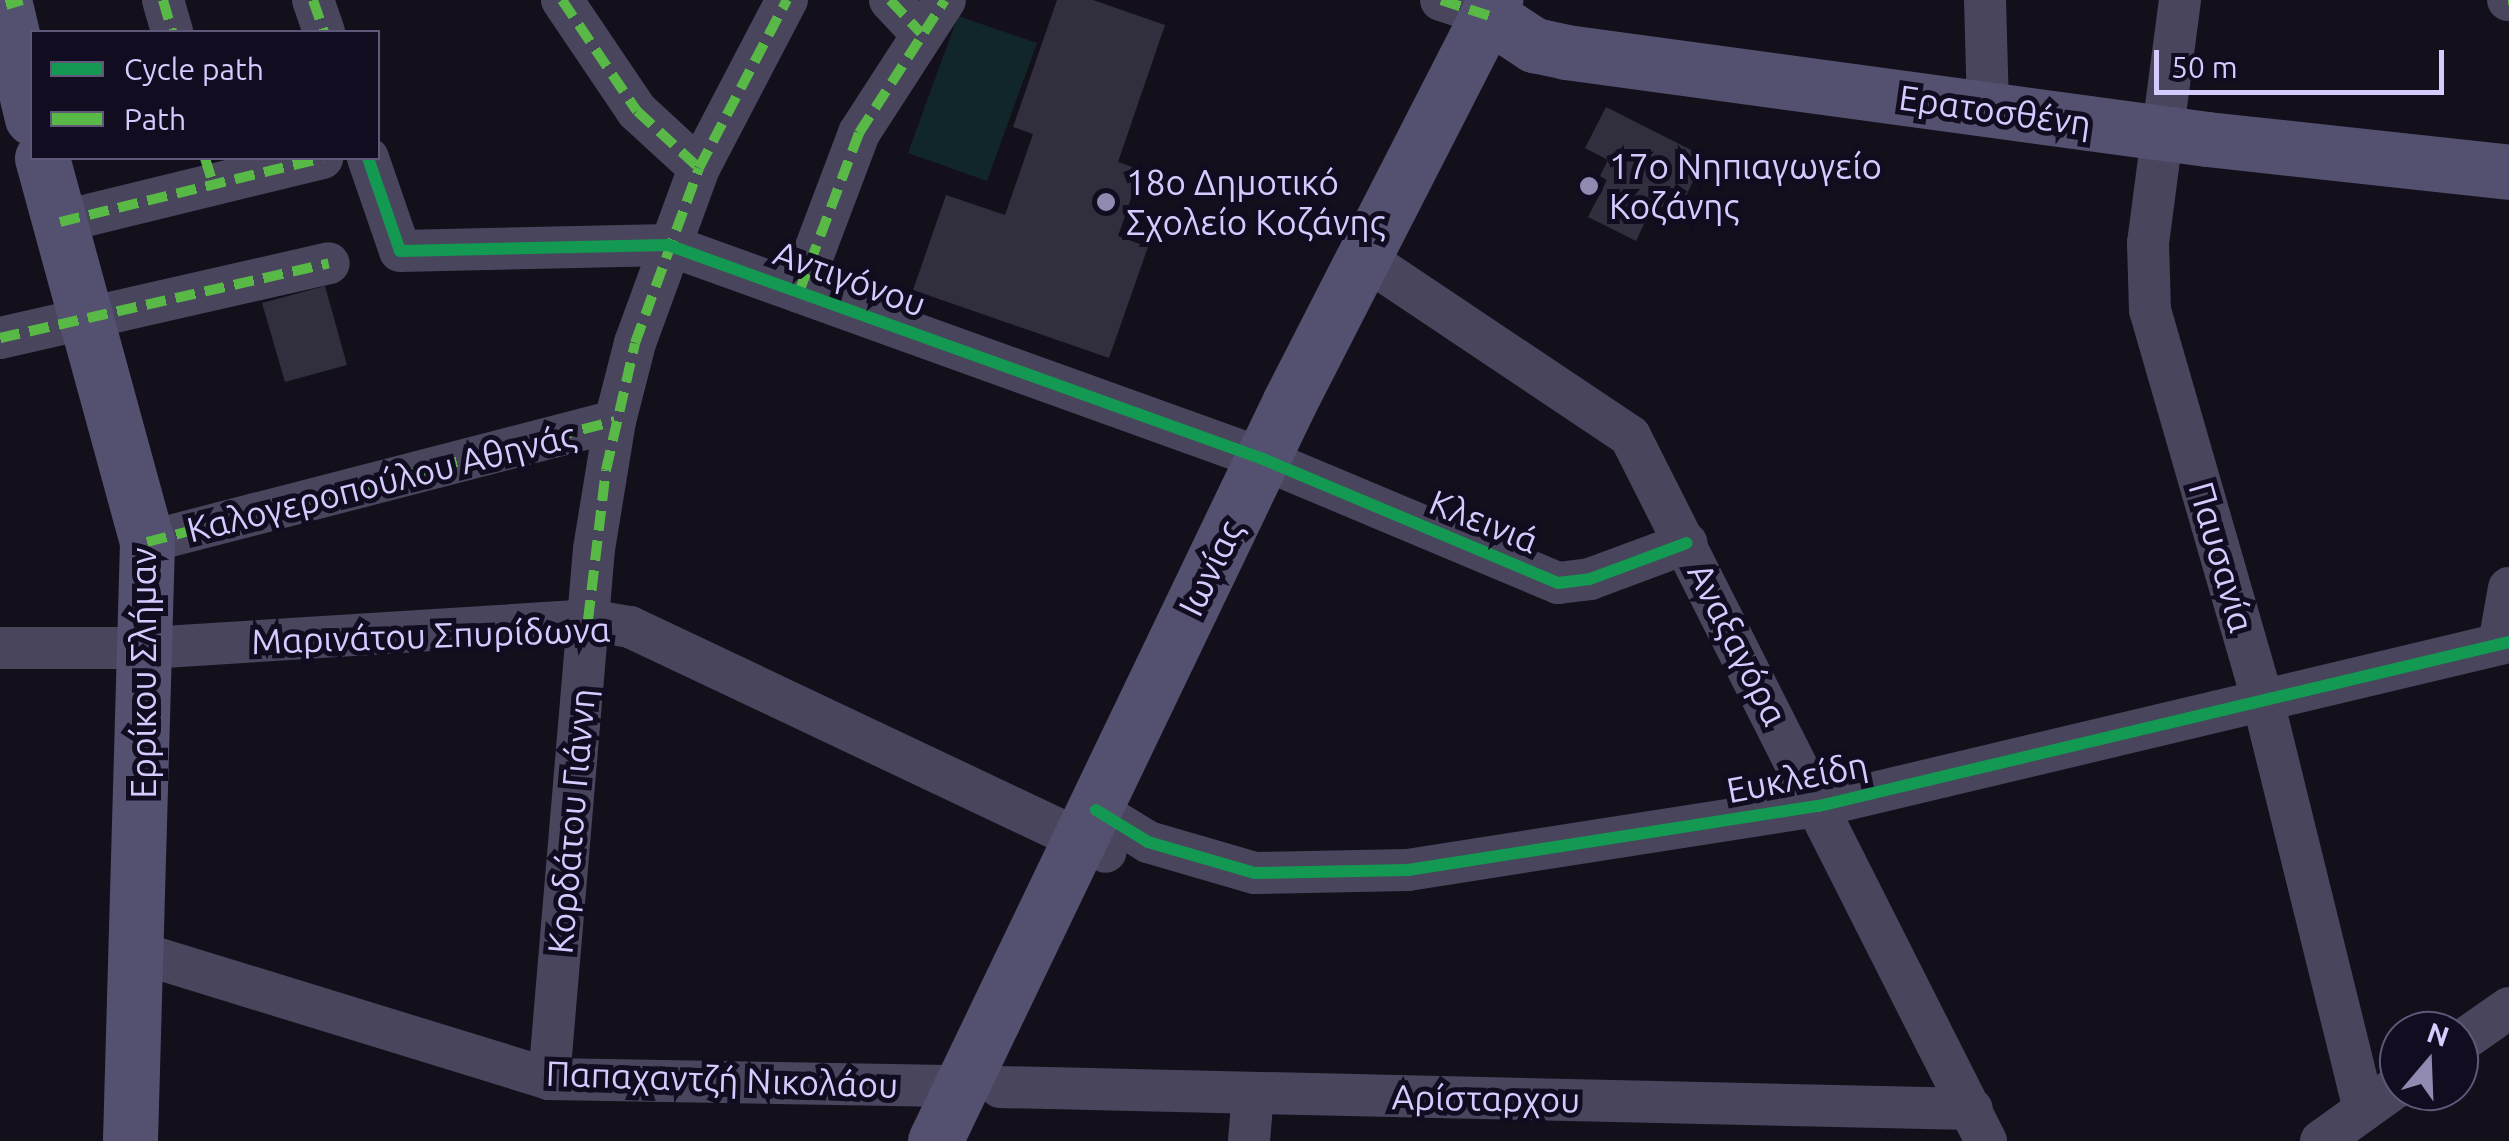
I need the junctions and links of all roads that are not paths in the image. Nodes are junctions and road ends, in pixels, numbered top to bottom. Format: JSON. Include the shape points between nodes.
{"nodes":[{"id":1,"x":163,"y":0,"type":"edge"},
{"id":2,"x":562,"y":0,"type":"edge"},
{"id":3,"x":787,"y":0,"type":"edge"},
{"id":4,"x":890,"y":0,"type":"edge"},
{"id":5,"x":1985,"y":0,"type":"edge"},
{"id":6,"x":2180,"y":0,"type":"edge"},
{"id":7,"x":8,"y":3,"type":"edge"},
{"id":8,"x":1495,"y":10,"type":"edge"},
{"id":9,"x":933,"y":16,"type":"edge"},
{"id":10,"x":171,"y":30,"type":"edge"},
{"id":11,"x":30,"y":108,"type":"edge"},
{"id":12,"x":1988,"y":109,"type":"junction"},
{"id":13,"x":2165,"y":134,"type":"junction"},
{"id":14,"x":43,"y":160,"type":"edge"},
{"id":15,"x":305,"y":160,"type":"edge"},
{"id":16,"x":369,"y":160,"type":"edge"},
{"id":17,"x":699,"y":168,"type":"junction"},
{"id":18,"x":209,"y":171,"type":"edge"},
{"id":19,"x":2509,"y":172,"type":"edge"},
{"id":20,"x":60,"y":222,"type":"junction"},
{"id":21,"x":668,"y":245,"type":"junction"},
{"id":22,"x":329,"y":263,"type":"dead end"},
{"id":23,"x":1380,"y":268,"type":"junction"},
{"id":24,"x":798,"y":292,"type":"junction"},
{"id":25,"x":86,"y":320,"type":"junction"},
{"id":26,"x":0,"y":338,"type":"edge"},
{"id":27,"x":615,"y":422,"type":"junction"},
{"id":28,"x":1279,"y":466,"type":"junction"},
{"id":29,"x":147,"y":542,"type":"junction"},
{"id":30,"x":1687,"y":543,"type":"junction"},
{"id":31,"x":2509,"y":588,"type":"edge"},
{"id":32,"x":588,"y":620,"type":"junction"},
{"id":33,"x":2504,"y":643,"type":"edge"},
{"id":34,"x":0,"y":648,"type":"edge"},
{"id":35,"x":148,"y":648,"type":"junction"},
{"id":36,"x":2262,"y":697,"type":"junction"},
{"id":37,"x":1819,"y":806,"type":"junction"},
{"id":38,"x":1103,"y":833,"type":"junction"},
{"id":39,"x":140,"y":952,"type":"junction"},
{"id":40,"x":2509,"y":1008,"type":"edge"},
{"id":41,"x":2479,"y":1029,"type":"edge"},
{"id":42,"x":549,"y":1079,"type":"junction"},
{"id":43,"x":981,"y":1087,"type":"junction"},
{"id":44,"x":1253,"y":1093,"type":"junction"},
{"id":45,"x":2379,"y":1099,"type":"edge"},
{"id":46,"x":2364,"y":1109,"type":"junction"},
{"id":47,"x":1979,"y":1125,"type":"edge"},
{"id":48,"x":130,"y":1141,"type":"edge"},
{"id":49,"x":935,"y":1141,"type":"edge"},
{"id":50,"x":973,"y":1141,"type":"edge"},
{"id":51,"x":1249,"y":1141,"type":"edge"},
{"id":52,"x":2321,"y":1141,"type":"edge"}],
"edges":[{"from":1,"to":10,"type":"street"},
{"from":2,"to":17,"type":"street","via":[[637,111]]},
{"from":3,"to":17,"type":"street","name":"Κορδάτου Γιάννη"},
{"from":4,"to":9,"type":"street"},
{"from":5,"to":12,"type":"street"},
{"from":6,"to":13,"type":"street","name":"Παυσανία"},
{"from":7,"to":11,"type":"street"},
{"from":8,"to":12,"type":"street","name":"Ερατοσθένη","via":[[1566,52]]},
{"from":8,"to":23,"type":"street","name":"Ιωνίας"},
{"from":9,"to":24,"type":"street","via":[[860,133]]},
{"from":12,"to":13,"type":"street","name":"Ερατοσθένη"},
{"from":13,"to":19,"type":"street","name":"Ερατοσθένη"},
{"from":13,"to":36,"type":"street","name":"Παυσανία","via":[[2148,243],[2150,310]]},
{"from":14,"to":20,"type":"street","name":"Ερρίκου Σλήμαν"},
{"from":15,"to":18,"type":"street"},
{"from":16,"to":21,"type":"street","name":"Αντιγόνου","via":[[400,251]]},
{"from":17,"to":21,"type":"street","name":"Κορδάτου Γιάννη"},
{"from":18,"to":20,"type":"street"},
{"from":20,"to":25,"type":"street","name":"Ερρίκου Σλήμαν"},
{"from":21,"to":24,"type":"street","name":"Αντιγόνου"},
{"from":21,"to":27,"type":"street","name":"Κορδάτου Γιάννη"},
{"from":22,"to":25,"type":"street"},
{"from":23,"to":28,"type":"street","name":"Ιωνίας"},
{"from":23,"to":30,"type":"street","name":"Αναξαγόρα","via":[[1630,436]]},
{"from":24,"to":28,"type":"street","name":"Αντιγόνου"},
{"from":25,"to":26,"type":"street"},
{"from":25,"to":29,"type":"street","name":"Ερρίκου Σλήμαν"},
{"from":27,"to":29,"type":"street","name":"Καλογεροπούλου Αθηνάς"},
{"from":27,"to":32,"type":"street","name":"Κορδάτου Γιάννη"},
{"from":28,"to":30,"type":"street","name":"Κλεινιά","via":[[1558,583],[1590,579]]},
{"from":28,"to":38,"type":"street","name":"Ιωνίας"},
{"from":29,"to":35,"type":"street","name":"Ερρίκου Σλήμαν"},
{"from":30,"to":37,"type":"street","name":"Αναξαγόρα"},
{"from":31,"to":33,"type":"street"},
{"from":32,"to":35,"type":"street","name":"Μαρινάτου Σπυρίδωνα"},
{"from":32,"to":38,"type":"street","name":"Μαρινάτου Σπυρίδωνα","via":[[630,627]]},
{"from":32,"to":42,"type":"street","name":"Κορδάτου Γιάννη"},
{"from":33,"to":36,"type":"street","name":"Ευκλείδη"},
{"from":34,"to":35,"type":"street","name":"Μαρινάτου Σπυρίδωνα"},
{"from":35,"to":39,"type":"street","name":"Ερρίκου Σλήμαν"},
{"from":36,"to":37,"type":"street","name":"Ευκλείδη"},
{"from":36,"to":46,"type":"street","name":"Παυσανία"},
{"from":37,"to":38,"type":"street","name":"Ευκλείδη","via":[[1496,859],[1323,875],[1255,872]]},
{"from":37,"to":47,"type":"street","name":"Αναξαγόρα"},
{"from":38,"to":43,"type":"street","name":"Ιωνίας"},
{"from":39,"to":42,"type":"street","name":"Παπαχαντζή Νικολάου"},
{"from":39,"to":48,"type":"street","name":"Ερρίκου Σλήμαν"},
{"from":40,"to":41,"type":"street"},
{"from":42,"to":43,"type":"street","name":"Παπαχαντζή Νικολάου"},
{"from":43,"to":44,"type":"street","name":"Αρίσταρχου"},
{"from":43,"to":49,"type":"street","name":"Ιωνίας"},
{"from":43,"to":50,"type":"street","name":"Ιωνίας"},
{"from":44,"to":47,"type":"street","name":"Αρίσταρχου"},
{"from":44,"to":51,"type":"street"},
{"from":45,"to":46,"type":"street"},
{"from":46,"to":52,"type":"street"}]}
